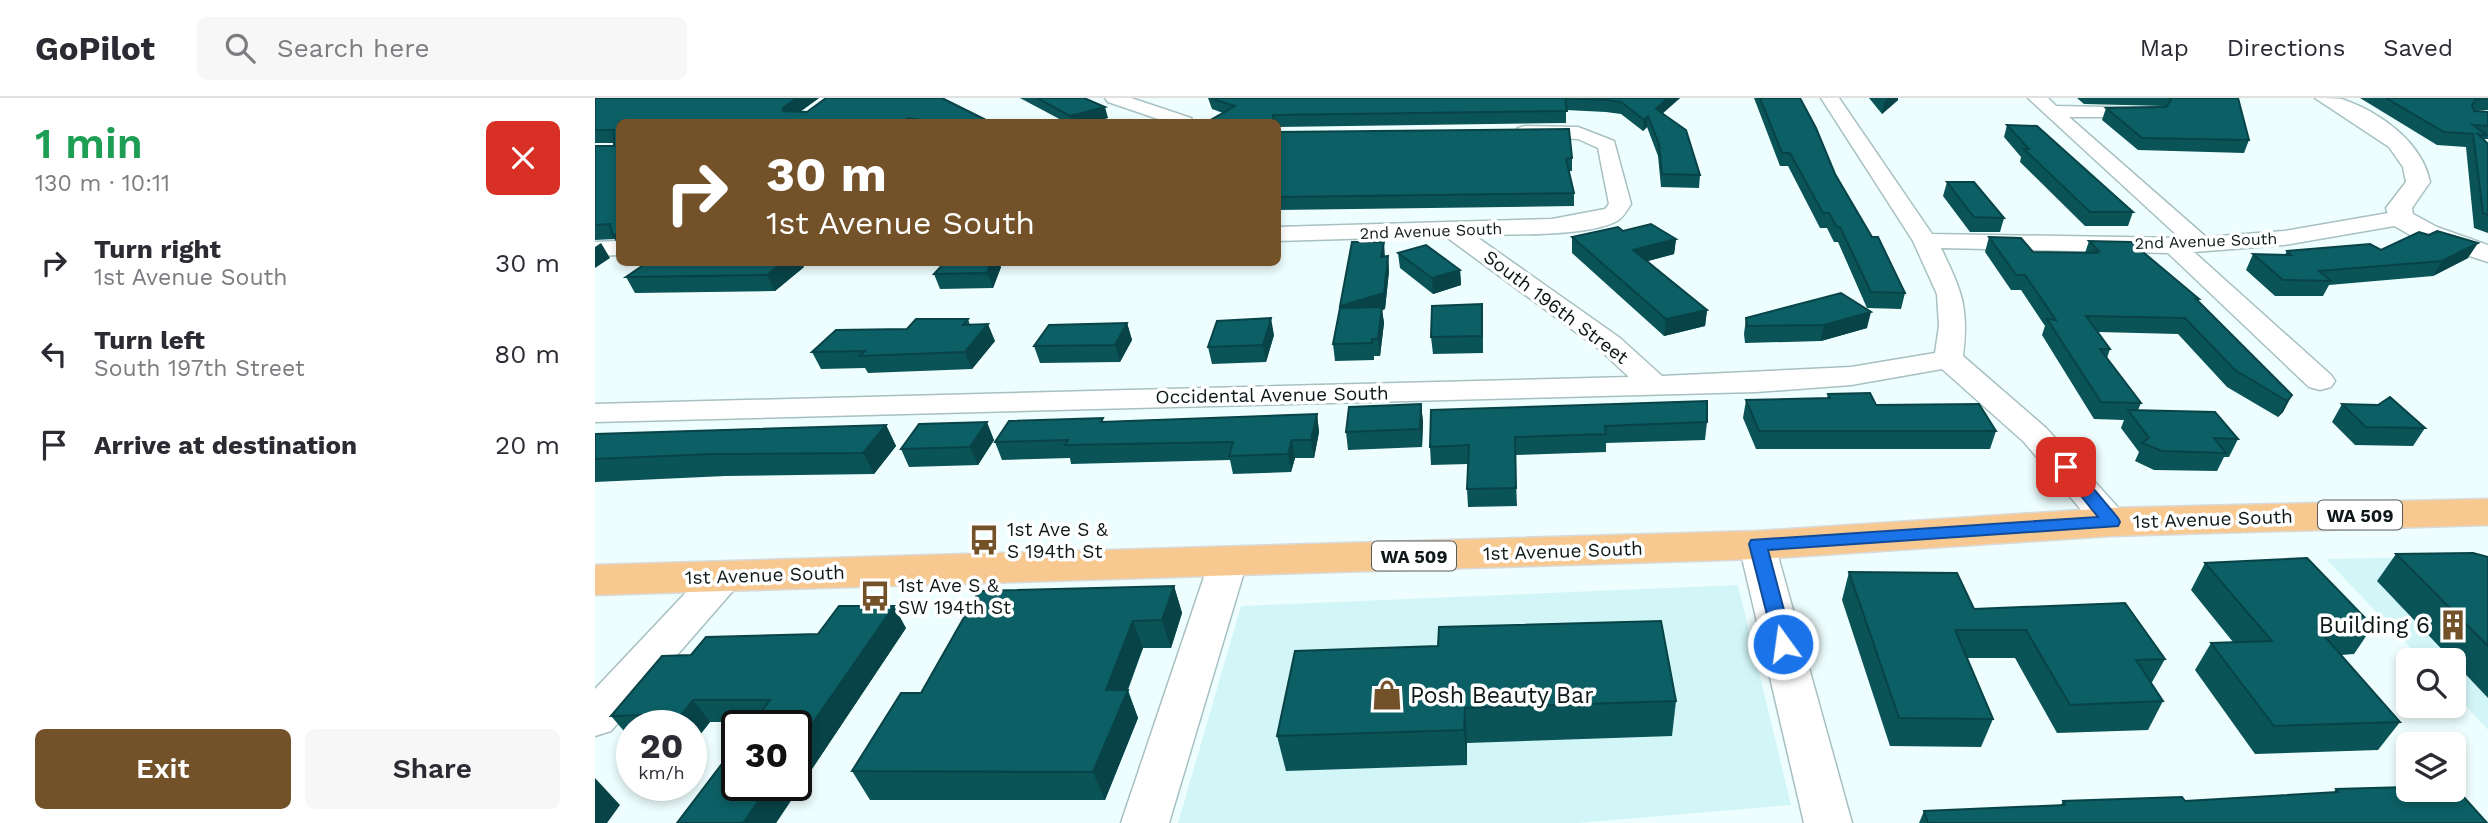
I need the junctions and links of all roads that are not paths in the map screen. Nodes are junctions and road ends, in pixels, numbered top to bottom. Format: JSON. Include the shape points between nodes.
{"nodes":[{"id":1,"x":1114,"y":98,"type":"edge"},
{"id":2,"x":1830,"y":98,"type":"edge"},
{"id":3,"x":2325,"y":98,"type":"edge"},
{"id":4,"x":2043,"y":105,"type":"edge"},
{"id":5,"x":2155,"y":112,"type":"edge"},
{"id":6,"x":1175,"y":119,"type":"edge"},
{"id":7,"x":1509,"y":132,"type":"edge"},
{"id":8,"x":2400,"y":218,"type":"junction"},
{"id":9,"x":1453,"y":231,"type":"junction"},
{"id":10,"x":1281,"y":234,"type":"edge"},
{"id":11,"x":1925,"y":241,"type":"junction"},
{"id":12,"x":2187,"y":245,"type":"junction"},
{"id":13,"x":616,"y":248,"type":"edge"},
{"id":14,"x":595,"y":249,"type":"edge"},
{"id":15,"x":2488,"y":254,"type":"edge"},
{"id":16,"x":1948,"y":359,"type":"junction"},
{"id":17,"x":2320,"y":382,"type":"dead end"},
{"id":18,"x":1655,"y":386,"type":"junction"},
{"id":19,"x":595,"y":413,"type":"edge"},
{"id":20,"x":2488,"y":512,"type":"edge"},
{"id":21,"x":2112,"y":522,"type":"junction"},
{"id":22,"x":1758,"y":544,"type":"junction"},
{"id":23,"x":1229,"y":562,"type":"junction"},
{"id":24,"x":725,"y":576,"type":"junction"},
{"id":25,"x":595,"y":580,"type":"edge"},
{"id":26,"x":595,"y":718,"type":"edge"},
{"id":27,"x":1145,"y":823,"type":"edge"},
{"id":28,"x":1828,"y":823,"type":"edge"}],
"edges":[{"from":1,"to":6,"type":"street"},
{"from":2,"to":11,"type":"street"},
{"from":3,"to":8,"type":"street","via":[[2393,140],[2415,163],[2418,182],[2399,208]]},
{"from":4,"to":5,"type":"street"},
{"from":4,"to":12,"type":"street"},
{"from":7,"to":9,"type":"street","name":"2nd Avenue South","via":[[1564,131],[1599,139],[1611,153],[1620,204],[1613,214],[1583,223]]},
{"from":8,"to":12,"type":"street","name":"2nd Avenue South","via":[[2284,238]]},
{"from":8,"to":15,"type":"street","via":[[2427,233]]},
{"from":9,"to":10,"type":"street","name":"2nd Avenue South"},
{"from":9,"to":18,"type":"street","name":"South 196th Street","via":[[1610,344]]},
{"from":11,"to":12,"type":"street","name":"2nd Avenue South"},
{"from":11,"to":16,"type":"street","via":[[1950,294],[1953,326]]},
{"from":12,"to":17,"type":"street"},
{"from":13,"to":14,"type":"street"},
{"from":16,"to":18,"type":"street","name":"Occidental Avenue South","via":[[1851,376]]},
{"from":16,"to":21,"type":"street","via":[[1999,398],[2051,449]]},
{"from":18,"to":19,"type":"street","name":"Occidental Avenue South"},
{"from":20,"to":21,"type":"main road","name":"1st Avenue South","number":"WA 509"},
{"from":21,"to":22,"type":"main road","name":"1st Avenue South","number":"WA 509"},
{"from":22,"to":23,"type":"main road","name":"1st Avenue South","number":"WA 509"},
{"from":22,"to":28,"type":"street"},
{"from":23,"to":24,"type":"main road","name":"1st Avenue South","number":"WA 509"},
{"from":23,"to":27,"type":"street"},
{"from":24,"to":25,"type":"main road","name":"1st Avenue South","number":"WA 509"},
{"from":24,"to":26,"type":"street"}]}
